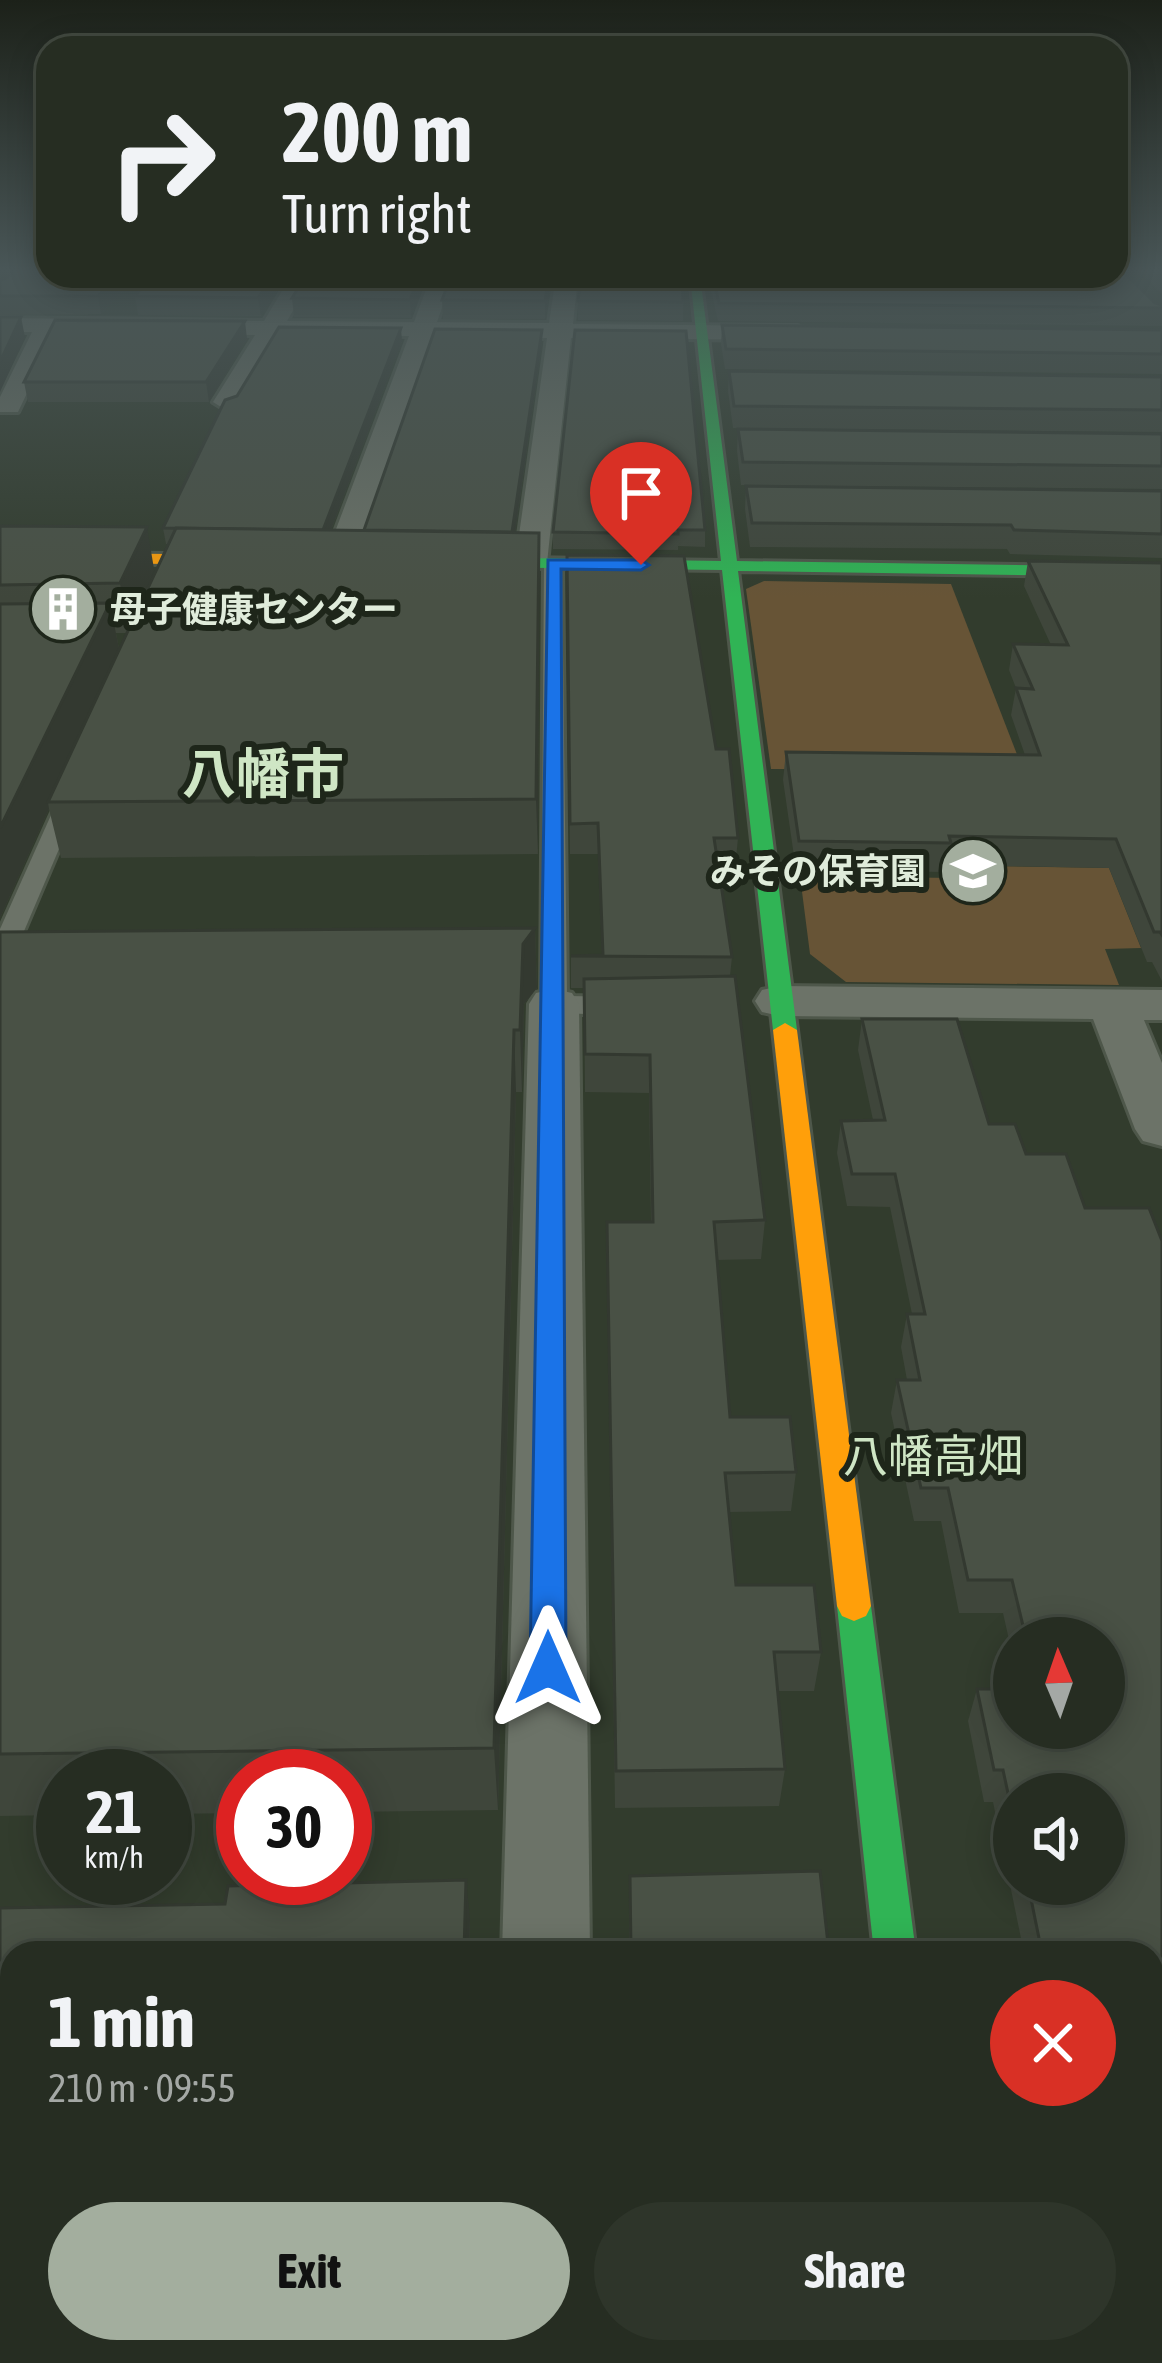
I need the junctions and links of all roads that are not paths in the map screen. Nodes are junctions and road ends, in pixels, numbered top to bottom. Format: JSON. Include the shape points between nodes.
{"nodes":[{"id":1,"x":22,"y":377,"type":"edge"},
{"id":2,"x":241,"y":377,"type":"edge"},
{"id":3,"x":407,"y":377,"type":"edge"},
{"id":4,"x":557,"y":377,"type":"edge"},
{"id":5,"x":718,"y":377,"type":"edge"},
{"id":6,"x":226,"y":402,"type":"edge"},
{"id":7,"x":9,"y":406,"type":"dead end"},
{"id":8,"x":0,"y":556,"type":"edge"},
{"id":9,"x":269,"y":560,"type":"edge"},
{"id":10,"x":340,"y":561,"type":"edge"},
{"id":11,"x":435,"y":562,"type":"edge"},
{"id":12,"x":542,"y":564,"type":"junction"},
{"id":13,"x":728,"y":566,"type":"junction"},
{"id":14,"x":1162,"y":572,"type":"edge"},
{"id":15,"x":83,"y":769,"type":"edge"},
{"id":16,"x":0,"y":957,"type":"edge"},
{"id":17,"x":769,"y":1001,"type":"junction"},
{"id":18,"x":644,"y":1003,"type":"edge"},
{"id":19,"x":554,"y":1004,"type":"junction"},
{"id":20,"x":1138,"y":1005,"type":"edge"},
{"id":21,"x":1162,"y":1130,"type":"edge"},
{"id":22,"x":546,"y":1941,"type":"edge"},
{"id":23,"x":893,"y":1941,"type":"edge"}],
"edges":[{"from":1,"to":7,"type":"street"},
{"from":2,"to":6,"type":"street"},
{"from":3,"to":10,"type":"street"},
{"from":4,"to":12,"type":"street"},
{"from":5,"to":13,"type":"street","via":[[728,440]]},
{"from":8,"to":9,"type":"street","via":[[171,570]]},
{"from":11,"to":12,"type":"street"},
{"from":12,"to":13,"type":"street"},
{"from":12,"to":19,"type":"lane"},
{"from":13,"to":14,"type":"street"},
{"from":13,"to":17,"type":"street"},
{"from":15,"to":16,"type":"lane"},
{"from":17,"to":20,"type":"street"},
{"from":17,"to":23,"type":"street"},
{"from":18,"to":19,"type":"lane"},
{"from":19,"to":22,"type":"street"},
{"from":20,"to":21,"type":"street"}]}
